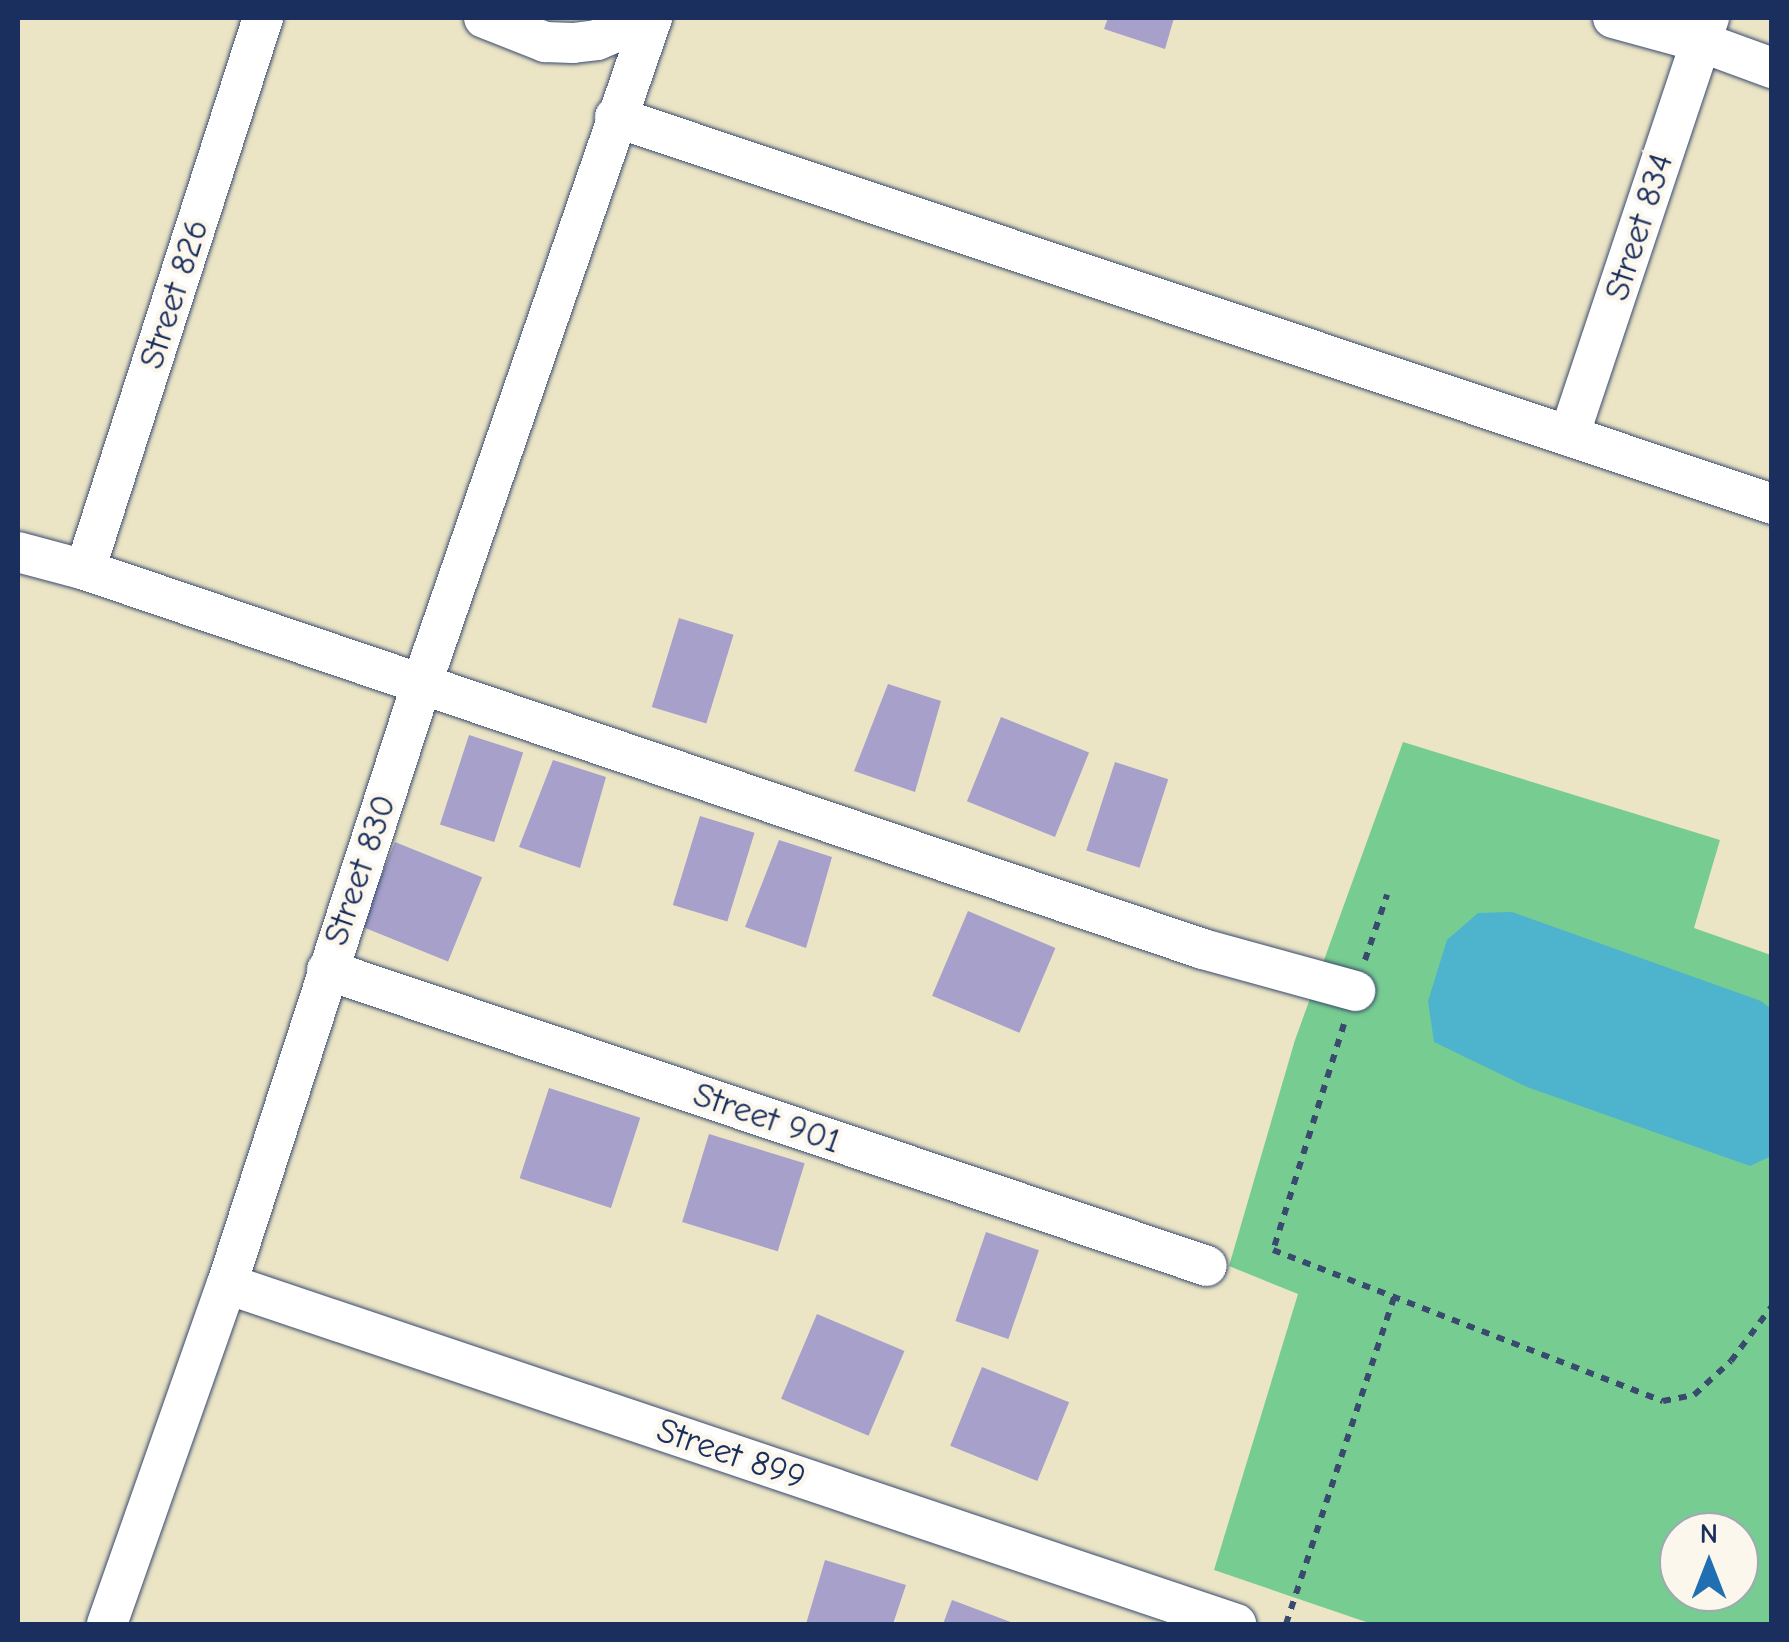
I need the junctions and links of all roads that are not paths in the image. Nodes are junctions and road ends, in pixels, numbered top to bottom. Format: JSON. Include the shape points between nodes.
{"nodes":[{"id":1,"x":263,"y":18,"type":"edge"},
{"id":2,"x":484,"y":18,"type":"edge"},
{"id":3,"x":650,"y":18,"type":"edge"},
{"id":4,"x":1613,"y":18,"type":"edge"},
{"id":5,"x":1705,"y":30,"type":"edge"},
{"id":6,"x":1772,"y":68,"type":"edge"},
{"id":7,"x":614,"y":117,"type":"junction"},
{"id":8,"x":1569,"y":436,"type":"junction"},
{"id":9,"x":1772,"y":504,"type":"edge"},
{"id":10,"x":18,"y":552,"type":"edge"},
{"id":11,"x":84,"y":570,"type":"junction"},
{"id":12,"x":422,"y":683,"type":"junction"},
{"id":13,"x":327,"y":970,"type":"junction"},
{"id":14,"x":1355,"y":991,"type":"road end"},
{"id":15,"x":1207,"y":1266,"type":"dead end"},
{"id":16,"x":226,"y":1284,"type":"junction"},
{"id":17,"x":107,"y":1624,"type":"edge"},
{"id":18,"x":1236,"y":1624,"type":"edge"}],
"edges":[{"from":1,"to":11,"type":"street","name":"Street 826"},
{"from":2,"to":3,"type":"street","via":[[544,42],[573,44]]},
{"from":3,"to":7,"type":"street","name":"Street 830"},
{"from":4,"to":5,"type":"street"},
{"from":5,"to":6,"type":"street"},
{"from":5,"to":8,"type":"street","name":"Street 834"},
{"from":7,"to":8,"type":"street"},
{"from":7,"to":12,"type":"street","name":"Street 830"},
{"from":8,"to":9,"type":"street"},
{"from":10,"to":11,"type":"street"},
{"from":11,"to":12,"type":"street"},
{"from":12,"to":13,"type":"street","name":"Street 830"},
{"from":12,"to":14,"type":"street","via":[[1204,949]]},
{"from":13,"to":15,"type":"street","name":"Street 901"},
{"from":13,"to":16,"type":"street","name":"Street 830"},
{"from":16,"to":17,"type":"street","name":"Street 830"},
{"from":16,"to":18,"type":"street","name":"Street 899"}]}
